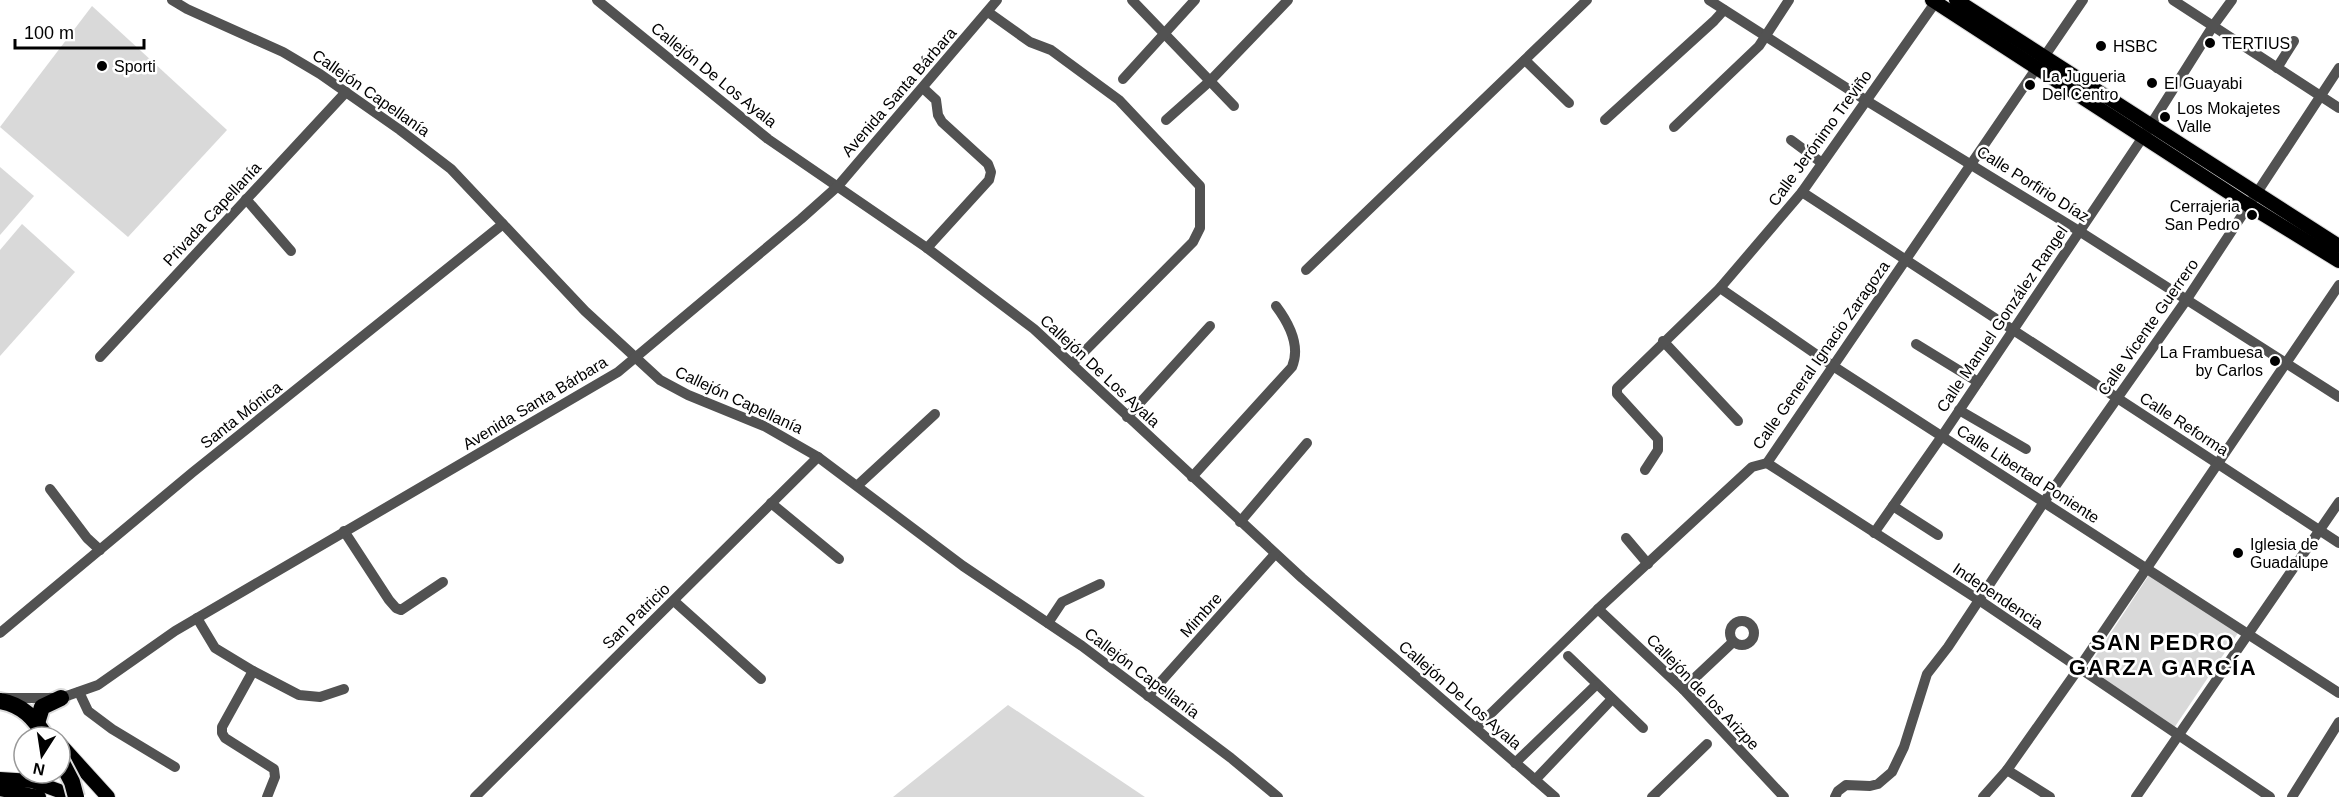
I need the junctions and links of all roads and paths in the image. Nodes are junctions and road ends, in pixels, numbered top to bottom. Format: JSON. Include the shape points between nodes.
{"nodes":[{"id":1,"x":172,"y":0,"type":"edge"},
{"id":2,"x":597,"y":0,"type":"edge"},
{"id":3,"x":997,"y":0,"type":"edge"},
{"id":4,"x":1132,"y":0,"type":"edge"},
{"id":5,"x":1195,"y":0,"type":"edge"},
{"id":6,"x":1288,"y":0,"type":"edge"},
{"id":7,"x":1587,"y":0,"type":"edge"},
{"id":8,"x":1709,"y":0,"type":"edge"},
{"id":9,"x":1789,"y":0,"type":"edge"},
{"id":10,"x":1956,"y":0,"type":"edge"},
{"id":11,"x":2083,"y":0,"type":"edge"},
{"id":12,"x":2173,"y":0,"type":"edge"},
{"id":13,"x":2232,"y":0,"type":"edge"},
{"id":14,"x":1935,"y":1,"type":"edge"},
{"id":15,"x":1724,"y":10,"type":"junction"},
{"id":16,"x":988,"y":12,"type":"junction"},
{"id":17,"x":2213,"y":26,"type":"junction"},
{"id":18,"x":1164,"y":33,"type":"junction"},
{"id":19,"x":1765,"y":35,"type":"junction"},
{"id":20,"x":2294,"y":41,"type":"dead end"},
{"id":21,"x":1525,"y":60,"type":"junction"},
{"id":22,"x":2040,"y":62,"type":"junction"},
{"id":23,"x":2277,"y":68,"type":"junction"},
{"id":24,"x":2339,"y":68,"type":"edge"},
{"id":25,"x":1123,"y":79,"type":"dead end"},
{"id":26,"x":1210,"y":81,"type":"junction"},
{"id":27,"x":923,"y":88,"type":"junction"},
{"id":28,"x":346,"y":92,"type":"junction"},
{"id":29,"x":2320,"y":95,"type":"junction"},
{"id":30,"x":1867,"y":101,"type":"junction"},
{"id":31,"x":1569,"y":103,"type":"dead end"},
{"id":32,"x":1234,"y":106,"type":"dead end"},
{"id":33,"x":2339,"y":108,"type":"edge"},
{"id":34,"x":1166,"y":120,"type":"dead end"},
{"id":35,"x":1605,"y":120,"type":"dead end"},
{"id":36,"x":1674,"y":127,"type":"dead end"},
{"id":37,"x":2146,"y":131,"type":"junction"},
{"id":38,"x":1791,"y":140,"type":"dead end"},
{"id":39,"x":1822,"y":163,"type":"junction"},
{"id":40,"x":1972,"y":163,"type":"junction"},
{"id":41,"x":838,"y":186,"type":"junction"},
{"id":42,"x":1802,"y":192,"type":"junction"},
{"id":43,"x":2252,"y":199,"type":"junction"},
{"id":44,"x":246,"y":200,"type":"junction"},
{"id":45,"x":503,"y":224,"type":"junction"},
{"id":46,"x":2079,"y":231,"type":"junction"},
{"id":47,"x":2339,"y":246,"type":"edge"},
{"id":48,"x":927,"y":248,"type":"junction"},
{"id":49,"x":291,"y":251,"type":"dead end"},
{"id":50,"x":1905,"y":259,"type":"junction"},
{"id":51,"x":2339,"y":261,"type":"edge"},
{"id":52,"x":1306,"y":270,"type":"dead end"},
{"id":53,"x":2339,"y":285,"type":"edge"},
{"id":54,"x":1720,"y":288,"type":"junction"},
{"id":55,"x":2187,"y":299,"type":"junction"},
{"id":56,"x":1276,"y":306,"type":"dead end"},
{"id":57,"x":1210,"y":326,"type":"dead end"},
{"id":58,"x":2013,"y":330,"type":"junction"},
{"id":59,"x":1664,"y":342,"type":"junction"},
{"id":60,"x":1916,"y":344,"type":"dead end"},
{"id":61,"x":100,"y":357,"type":"dead end"},
{"id":62,"x":634,"y":358,"type":"junction"},
{"id":63,"x":2286,"y":363,"type":"junction"},
{"id":64,"x":1072,"y":364,"type":"junction"},
{"id":65,"x":1833,"y":366,"type":"junction"},
{"id":66,"x":1978,"y":382,"type":"junction"},
{"id":67,"x":2339,"y":397,"type":"edge"},
{"id":68,"x":2117,"y":398,"type":"junction"},
{"id":69,"x":1959,"y":410,"type":"junction"},
{"id":70,"x":935,"y":414,"type":"dead end"},
{"id":71,"x":1127,"y":417,"type":"junction"},
{"id":72,"x":1738,"y":421,"type":"dead end"},
{"id":73,"x":1942,"y":436,"type":"junction"},
{"id":74,"x":1307,"y":442,"type":"dead end"},
{"id":75,"x":2026,"y":449,"type":"dead end"},
{"id":76,"x":818,"y":457,"type":"junction"},
{"id":77,"x":1767,"y":463,"type":"junction"},
{"id":78,"x":2218,"y":464,"type":"junction"},
{"id":79,"x":1645,"y":470,"type":"dead end"},
{"id":80,"x":1192,"y":477,"type":"junction"},
{"id":81,"x":858,"y":485,"type":"junction"},
{"id":82,"x":50,"y":489,"type":"dead end"},
{"id":83,"x":2044,"y":502,"type":"junction"},
{"id":84,"x":2339,"y":502,"type":"edge"},
{"id":85,"x":771,"y":503,"type":"junction"},
{"id":86,"x":1893,"y":506,"type":"junction"},
{"id":87,"x":1240,"y":522,"type":"junction"},
{"id":88,"x":2319,"y":530,"type":"junction"},
{"id":89,"x":345,"y":531,"type":"junction"},
{"id":90,"x":1874,"y":532,"type":"junction"},
{"id":91,"x":1938,"y":535,"type":"dead end"},
{"id":92,"x":1626,"y":538,"type":"dead end"},
{"id":93,"x":2339,"y":543,"type":"edge"},
{"id":94,"x":100,"y":550,"type":"junction"},
{"id":95,"x":1275,"y":554,"type":"junction"},
{"id":96,"x":838,"y":559,"type":"dead end"},
{"id":97,"x":1648,"y":564,"type":"junction"},
{"id":98,"x":2147,"y":569,"type":"junction"},
{"id":99,"x":443,"y":582,"type":"dead end"},
{"id":100,"x":1100,"y":584,"type":"dead end"},
{"id":101,"x":1979,"y":600,"type":"junction"},
{"id":102,"x":674,"y":601,"type":"junction"},
{"id":103,"x":1598,"y":609,"type":"junction"},
{"id":104,"x":197,"y":618,"type":"junction"},
{"id":105,"x":1048,"y":623,"type":"junction"},
{"id":106,"x":0,"y":633,"type":"edge"},
{"id":107,"x":2248,"y":634,"type":"junction"},
{"id":108,"x":1733,"y":642,"type":"dead end"},
{"id":109,"x":1568,"y":656,"type":"dead end"},
{"id":110,"x":2079,"y":668,"type":"junction"},
{"id":111,"x":253,"y":671,"type":"junction"},
{"id":112,"x":761,"y":679,"type":"dead end"},
{"id":113,"x":1596,"y":685,"type":"junction"},
{"id":114,"x":344,"y":689,"type":"dead end"},
{"id":115,"x":1683,"y":689,"type":"junction"},
{"id":116,"x":79,"y":692,"type":"junction"},
{"id":117,"x":2339,"y":693,"type":"edge"},
{"id":118,"x":1148,"y":696,"type":"junction"},
{"id":119,"x":0,"y":699,"type":"edge"},
{"id":120,"x":1612,"y":699,"type":"junction"},
{"id":121,"x":55,"y":700,"type":"junction"},
{"id":122,"x":2339,"y":722,"type":"edge"},
{"id":123,"x":38,"y":725,"type":"edge"},
{"id":124,"x":42,"y":725,"type":"edge"},
{"id":125,"x":49,"y":725,"type":"edge"},
{"id":126,"x":1476,"y":728,"type":"junction"},
{"id":127,"x":1643,"y":728,"type":"dead end"},
{"id":128,"x":2178,"y":736,"type":"junction"},
{"id":129,"x":1707,"y":744,"type":"dead end"},
{"id":130,"x":72,"y":757,"type":"edge"},
{"id":131,"x":1515,"y":763,"type":"junction"},
{"id":132,"x":175,"y":767,"type":"dead end"},
{"id":133,"x":2007,"y":770,"type":"junction"},
{"id":134,"x":1535,"y":780,"type":"junction"},
{"id":135,"x":72,"y":782,"type":"edge"},
{"id":136,"x":43,"y":785,"type":"edge"},
{"id":137,"x":0,"y":789,"type":"edge"},
{"id":138,"x":39,"y":797,"type":"edge"},
{"id":139,"x":76,"y":797,"type":"edge"},
{"id":140,"x":108,"y":797,"type":"edge"},
{"id":141,"x":267,"y":797,"type":"edge"},
{"id":142,"x":475,"y":797,"type":"edge"},
{"id":143,"x":1278,"y":797,"type":"edge"},
{"id":144,"x":1555,"y":797,"type":"edge"},
{"id":145,"x":1652,"y":797,"type":"edge"},
{"id":146,"x":1784,"y":797,"type":"edge"},
{"id":147,"x":1835,"y":797,"type":"edge"},
{"id":148,"x":1983,"y":797,"type":"edge"},
{"id":149,"x":2050,"y":797,"type":"edge"},
{"id":150,"x":2136,"y":797,"type":"edge"},
{"id":151,"x":2270,"y":797,"type":"edge"},
{"id":152,"x":2292,"y":797,"type":"edge"}],
"edges":[{"from":1,"to":28,"type":"street","name":"Callejón Capellanía","via":[[284,52]]},
{"from":2,"to":41,"type":"street","name":"Callejón De Los Ayala","via":[[747,123]]},
{"from":3,"to":16,"type":"street","name":"Avenida Santa Bárbara"},
{"from":4,"to":18,"type":"street"},
{"from":5,"to":18,"type":"street"},
{"from":6,"to":26,"type":"street"},
{"from":7,"to":21,"type":"street"},
{"from":8,"to":15,"type":"street","name":"Calle Porfirio Díaz"},
{"from":9,"to":19,"type":"street"},
{"from":10,"to":22,"type":"main road"},
{"from":11,"to":22,"type":"street","name":"Calle General Ignacio Zaragoza"},
{"from":12,"to":17,"type":"street"},
{"from":13,"to":17,"type":"street","name":"Calle Manuel González Rangel"},
{"from":14,"to":22,"type":"main road"},
{"from":14,"to":30,"type":"street","name":"Calle Jerónimo Treviño"},
{"from":15,"to":19,"type":"street","name":"Calle Porfirio Díaz"},
{"from":15,"to":35,"type":"street"},
{"from":16,"to":27,"type":"street","name":"Avenida Santa Bárbara"},
{"from":16,"to":64,"type":"street","via":[[1030,42],[1051,50],[1119,100],[1200,186],[1200,228],[1193,242]]},
{"from":17,"to":23,"type":"street"},
{"from":17,"to":37,"type":"street","name":"Calle Manuel González Rangel"},
{"from":18,"to":25,"type":"street"},
{"from":18,"to":26,"type":"street"},
{"from":19,"to":30,"type":"street","name":"Calle Porfirio Díaz"},
{"from":19,"to":36,"type":"street","via":[[1759,46]]},
{"from":20,"to":23,"type":"street"},
{"from":21,"to":31,"type":"street"},
{"from":21,"to":52,"type":"street"},
{"from":22,"to":37,"type":"main road"},
{"from":22,"to":40,"type":"street","name":"Calle General Ignacio Zaragoza"},
{"from":23,"to":29,"type":"street"},
{"from":24,"to":29,"type":"street","name":"Calle Vicente Guerrero"},
{"from":26,"to":32,"type":"street"},
{"from":26,"to":34,"type":"street"},
{"from":27,"to":41,"type":"street","name":"Avenida Santa Bárbara"},
{"from":27,"to":48,"type":"street","via":[[936,100],[942,122],[988,164],[991,172],[989,180]]},
{"from":28,"to":44,"type":"street","name":"Privada Capellanía"},
{"from":28,"to":45,"type":"street","name":"Callejón Capellanía","via":[[451,169]]},
{"from":29,"to":33,"type":"street"},
{"from":29,"to":43,"type":"street","name":"Calle Vicente Guerrero"},
{"from":30,"to":39,"type":"street","name":"Calle Jerónimo Treviño"},
{"from":30,"to":40,"type":"street","name":"Calle Porfirio Díaz"},
{"from":37,"to":43,"type":"main road"},
{"from":37,"to":46,"type":"street","name":"Calle Manuel González Rangel"},
{"from":38,"to":39,"type":"street"},
{"from":39,"to":42,"type":"street","name":"Calle Jerónimo Treviño"},
{"from":40,"to":46,"type":"street","name":"Calle Porfirio Díaz"},
{"from":40,"to":50,"type":"street","name":"Calle General Ignacio Zaragoza"},
{"from":41,"to":48,"type":"street","name":"Callejón De Los Ayala"},
{"from":41,"to":62,"type":"street","name":"Avenida Santa Bárbara"},
{"from":42,"to":50,"type":"street","name":"Calle Reforma"},
{"from":42,"to":54,"type":"street","name":"Calle Jerónimo Treviño"},
{"from":43,"to":47,"type":"main road"},
{"from":43,"to":51,"type":"main road"},
{"from":43,"to":55,"type":"street","name":"Calle Vicente Guerrero"},
{"from":44,"to":49,"type":"street"},
{"from":44,"to":61,"type":"street","name":"Privada Capellanía"},
{"from":45,"to":62,"type":"street","name":"Callejón Capellanía"},
{"from":45,"to":94,"type":"street","name":"Santa Mónica"},
{"from":46,"to":55,"type":"street","name":"Calle Porfirio Díaz"},
{"from":46,"to":58,"type":"street","name":"Calle Manuel González Rangel"},
{"from":48,"to":64,"type":"street","name":"Callejón De Los Ayala","via":[[1010,309]]},
{"from":50,"to":58,"type":"street","name":"Calle Reforma"},
{"from":50,"to":65,"type":"street","name":"Calle General Ignacio Zaragoza"},
{"from":53,"to":63,"type":"street"},
{"from":54,"to":59,"type":"street","name":"Calle Jerónimo Treviño"},
{"from":54,"to":65,"type":"street","name":"Calle Libertad Poniente"},
{"from":55,"to":63,"type":"street","name":"Calle Porfirio Díaz"},
{"from":55,"to":68,"type":"street","name":"Calle Vicente Guerrero"},
{"from":56,"to":80,"type":"street","via":[[1292,334],[1292,366]]},
{"from":57,"to":71,"type":"street"},
{"from":58,"to":66,"type":"street","name":"Calle Manuel González Rangel"},
{"from":58,"to":68,"type":"street","name":"Calle Reforma"},
{"from":59,"to":72,"type":"street"},
{"from":59,"to":79,"type":"street","name":"Calle Jerónimo Treviño","via":[[1616,390],[1658,439],[1658,450]]},
{"from":60,"to":66,"type":"street"},
{"from":62,"to":76,"type":"street","name":"Callejón Capellanía","via":[[672,387],[764,426]]},
{"from":62,"to":89,"type":"street","name":"Avenida Santa Bárbara","via":[[597,385]]},
{"from":63,"to":67,"type":"street","name":"Calle Porfirio Díaz"},
{"from":63,"to":78,"type":"street"},
{"from":64,"to":71,"type":"street","name":"Callejón De Los Ayala"},
{"from":65,"to":73,"type":"street","name":"Calle Libertad Poniente"},
{"from":65,"to":77,"type":"street","name":"Calle General Ignacio Zaragoza"},
{"from":66,"to":69,"type":"street","name":"Calle Manuel González Rangel"},
{"from":68,"to":78,"type":"street","name":"Calle Reforma"},
{"from":68,"to":83,"type":"street","name":"Calle Vicente Guerrero"},
{"from":69,"to":73,"type":"street","name":"Calle Manuel González Rangel"},
{"from":69,"to":75,"type":"street"},
{"from":70,"to":81,"type":"street"},
{"from":71,"to":80,"type":"street","name":"Callejón De Los Ayala"},
{"from":73,"to":83,"type":"street","name":"Calle Libertad Poniente"},
{"from":73,"to":86,"type":"street","name":"Calle Manuel González Rangel"},
{"from":74,"to":87,"type":"street"},
{"from":76,"to":81,"type":"street","name":"Callejón Capellanía"},
{"from":76,"to":85,"type":"street","name":"San Patricio"},
{"from":77,"to":90,"type":"street","name":"Independencia"},
{"from":77,"to":97,"type":"street","name":"Calle General Ignacio Zaragoza","via":[[1752,467]]},
{"from":78,"to":88,"type":"street","name":"Calle Reforma"},
{"from":78,"to":98,"type":"street"},
{"from":80,"to":87,"type":"street","name":"Callejón De Los Ayala"},
{"from":81,"to":105,"type":"street","name":"Callejón Capellanía","via":[[963,566]]},
{"from":82,"to":94,"type":"street"},
{"from":83,"to":98,"type":"street","name":"Calle Libertad Poniente"},
{"from":83,"to":101,"type":"street","name":"Calle Vicente Guerrero"},
{"from":84,"to":88,"type":"street"},
{"from":85,"to":96,"type":"street"},
{"from":85,"to":102,"type":"street","name":"San Patricio"},
{"from":86,"to":90,"type":"street","name":"Calle Manuel González Rangel"},
{"from":86,"to":91,"type":"street"},
{"from":87,"to":95,"type":"street","name":"Callejón De Los Ayala"},
{"from":88,"to":93,"type":"street","name":"Calle Reforma"},
{"from":88,"to":107,"type":"street"},
{"from":89,"to":99,"type":"street","via":[[398,609]]},
{"from":89,"to":104,"type":"street","name":"Avenida Santa Bárbara"},
{"from":90,"to":101,"type":"street","name":"Independencia"},
{"from":92,"to":97,"type":"street"},
{"from":94,"to":106,"type":"street","name":"Santa Mónica"},
{"from":95,"to":118,"type":"street","name":"Mimbre"},
{"from":95,"to":126,"type":"street","name":"Callejón De Los Ayala"},
{"from":97,"to":103,"type":"street","name":"Calle General Ignacio Zaragoza"},
{"from":98,"to":107,"type":"street","name":"Calle Libertad Poniente"},
{"from":98,"to":110,"type":"street"},
{"from":100,"to":105,"type":"street","via":[[1062,602]]},
{"from":101,"to":110,"type":"street","name":"Independencia"},
{"from":101,"to":147,"type":"street","name":"Calle Vicente Guerrero","via":[[1927,674],[1892,772],[1878,784],[1846,784]]},
{"from":102,"to":112,"type":"street"},
{"from":102,"to":142,"type":"street","name":"San Patricio"},
{"from":103,"to":115,"type":"street","name":"Callejón de los Arizpe"},
{"from":103,"to":126,"type":"street","name":"Calle General Ignacio Zaragoza"},
{"from":104,"to":111,"type":"street","via":[[215,648]]},
{"from":104,"to":116,"type":"street","name":"Avenida Santa Bárbara","via":[[99,685]]},
{"from":105,"to":118,"type":"street","name":"Callejón Capellanía"},
{"from":107,"to":117,"type":"street"},
{"from":107,"to":128,"type":"street"},
{"from":108,"to":115,"type":"street"},
{"from":109,"to":113,"type":"street"},
{"from":110,"to":128,"type":"street","name":"Independencia"},
{"from":110,"to":133,"type":"street"},
{"from":111,"to":114,"type":"street","via":[[299,695],[320,697]]},
{"from":111,"to":141,"type":"street","via":[[222,733],[274,769]]},
{"from":113,"to":120,"type":"street"},
{"from":113,"to":131,"type":"street"},
{"from":115,"to":146,"type":"street","name":"Callejón de los Arizpe"},
{"from":116,"to":121,"type":"street","name":"Avenida Santa Bárbara"},
{"from":116,"to":132,"type":"street","via":[[88,711]]},
{"from":118,"to":143,"type":"street","name":"Callejón Capellanía"},
{"from":119,"to":121,"type":"street","name":"Avenida Santa Bárbara"},
{"from":119,"to":123,"type":"highway","via":[[22,707]]},
{"from":120,"to":127,"type":"street"},
{"from":120,"to":134,"type":"street"},
{"from":121,"to":124,"type":"highway","via":[[41,708]]},
{"from":121,"to":125,"type":"main road","via":[[44,715]]},
{"from":122,"to":152,"type":"street"},
{"from":126,"to":131,"type":"street","name":"Callejón De Los Ayala"},
{"from":128,"to":150,"type":"street"},
{"from":128,"to":151,"type":"street","name":"Independencia"},
{"from":129,"to":145,"type":"street"},
{"from":130,"to":140,"type":"main road"},
{"from":131,"to":134,"type":"street","name":"Callejón De Los Ayala"},
{"from":133,"to":148,"type":"street"},
{"from":133,"to":149,"type":"street"},
{"from":134,"to":144,"type":"street","name":"Callejón De Los Ayala"},
{"from":135,"to":139,"type":"highway","bridge":true},
{"from":136,"to":139,"type":"main road"},
{"from":137,"to":138,"type":"main road"}]}
